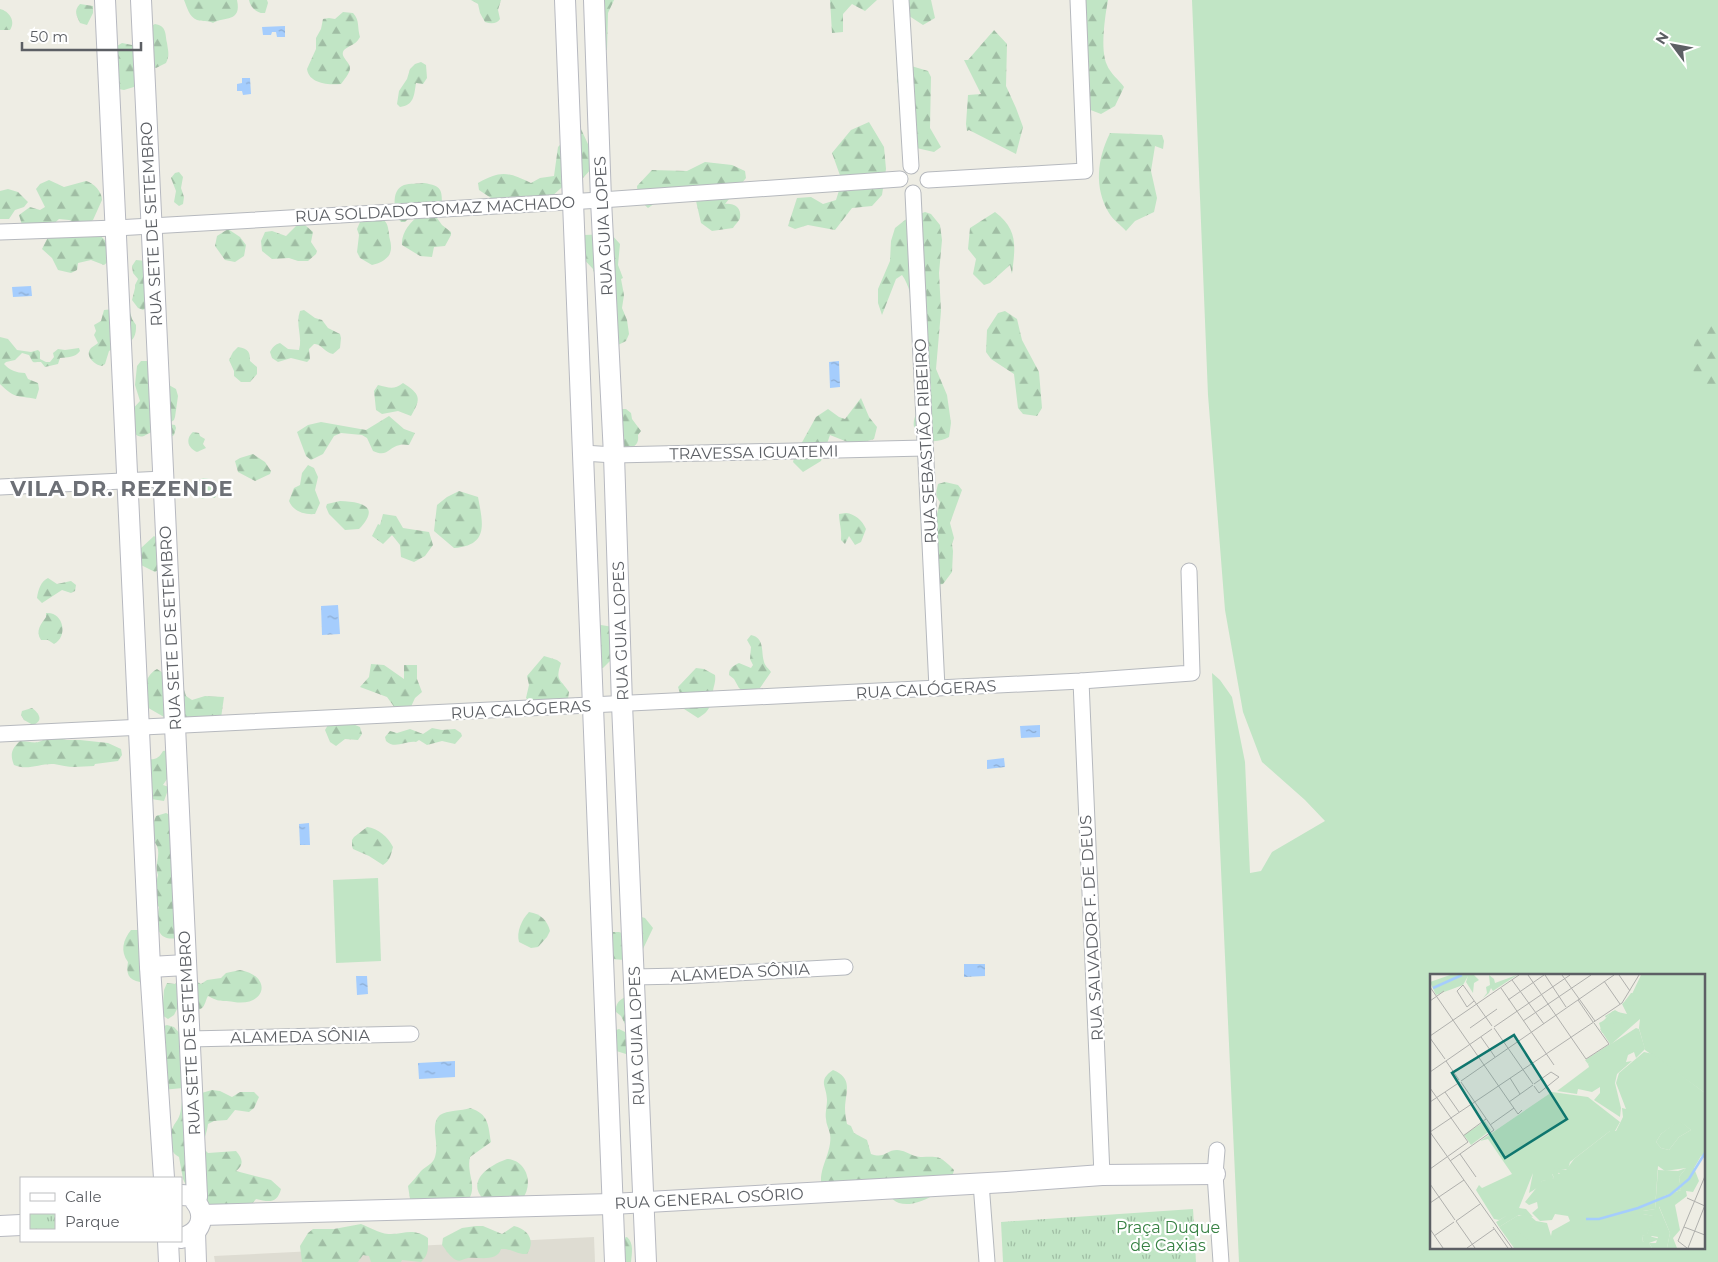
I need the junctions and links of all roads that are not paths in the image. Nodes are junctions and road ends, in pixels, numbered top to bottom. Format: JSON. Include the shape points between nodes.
{"nodes":[{"id":1,"x":105,"y":0,"type":"edge"},
{"id":2,"x":141,"y":0,"type":"edge"},
{"id":3,"x":565,"y":0,"type":"edge"},
{"id":4,"x":594,"y":0,"type":"edge"},
{"id":5,"x":901,"y":0,"type":"edge"},
{"id":6,"x":1078,"y":0,"type":"edge"},
{"id":7,"x":911,"y":166,"type":"junction"},
{"id":8,"x":900,"y":178,"type":"junction"},
{"id":9,"x":928,"y":180,"type":"junction"},
{"id":10,"x":913,"y":193,"type":"junction"},
{"id":11,"x":601,"y":200,"type":"junction"},
{"id":12,"x":574,"y":201,"type":"junction"},
{"id":13,"x":151,"y":226,"type":"junction"},
{"id":14,"x":116,"y":228,"type":"junction"},
{"id":15,"x":0,"y":232,"type":"edge"},
{"id":16,"x":924,"y":448,"type":"junction"},
{"id":17,"x":583,"y":453,"type":"junction"},
{"id":18,"x":614,"y":455,"type":"junction"},
{"id":19,"x":163,"y":479,"type":"junction"},
{"id":20,"x":128,"y":481,"type":"junction"},
{"id":21,"x":0,"y":487,"type":"edge"},
{"id":22,"x":1189,"y":572,"type":"dead end"},
{"id":23,"x":1081,"y":681,"type":"junction"},
{"id":24,"x":937,"y":688,"type":"junction"},
{"id":25,"x":622,"y":704,"type":"junction"},
{"id":26,"x":593,"y":705,"type":"junction"},
{"id":27,"x":175,"y":725,"type":"junction"},
{"id":28,"x":140,"y":728,"type":"junction"},
{"id":29,"x":0,"y":734,"type":"edge"},
{"id":30,"x":186,"y":965,"type":"junction"},
{"id":31,"x":150,"y":967,"type":"junction"},
{"id":32,"x":845,"y":967,"type":"dead end"},
{"id":33,"x":634,"y":977,"type":"junction"},
{"id":34,"x":411,"y":1034,"type":"dead end"},
{"id":35,"x":189,"y":1039,"type":"junction"},
{"id":36,"x":1217,"y":1150,"type":"dead end"},
{"id":37,"x":1102,"y":1174,"type":"junction"},
{"id":38,"x":1216,"y":1174,"type":"junction"},
{"id":39,"x":164,"y":1177,"type":"edge"},
{"id":40,"x":981,"y":1183,"type":"junction"},
{"id":41,"x":642,"y":1202,"type":"junction"},
{"id":42,"x":612,"y":1204,"type":"junction"},
{"id":43,"x":191,"y":1215,"type":"edge"},
{"id":44,"x":20,"y":1225,"type":"edge"},
{"id":45,"x":0,"y":1226,"type":"edge"},
{"id":46,"x":168,"y":1242,"type":"edge"},
{"id":47,"x":169,"y":1262,"type":"edge"},
{"id":48,"x":196,"y":1262,"type":"edge"},
{"id":49,"x":615,"y":1262,"type":"edge"},
{"id":50,"x":646,"y":1262,"type":"edge"},
{"id":51,"x":986,"y":1262,"type":"edge"},
{"id":52,"x":1221,"y":1262,"type":"edge"}],
"edges":[{"from":1,"to":14,"type":"main road","name":"RUA SETE DE SETEMBRO"},
{"from":2,"to":13,"type":"main road","name":"RUA SETE DE SETEMBRO"},
{"from":3,"to":12,"type":"main road","name":"RUA GUIA LOPES"},
{"from":4,"to":11,"type":"main road","name":"RUA GUIA LOPES"},
{"from":5,"to":7,"type":"street"},
{"from":6,"to":9,"type":"street","via":[[1085,171]]},
{"from":7,"to":8,"type":"street","via":[[902,171]]},
{"from":7,"to":9,"type":"street","via":[[922,167]]},
{"from":8,"to":10,"type":"street","via":[[906,191]]},
{"from":8,"to":11,"type":"street","name":"RUA SOLDADO TOMAZ MACHADO"},
{"from":9,"to":10,"type":"street","via":[[921,192]]},
{"from":10,"to":16,"type":"street","name":"RUA SEBASTIÃO RIBEIRO"},
{"from":11,"to":12,"type":"street","name":"RUA SOLDADO TOMAZ MACHADO"},
{"from":11,"to":18,"type":"main road","name":"RUA GUIA LOPES"},
{"from":12,"to":13,"type":"street","name":"RUA SOLDADO TOMAZ MACHADO"},
{"from":12,"to":17,"type":"main road","name":"RUA GUIA LOPES"},
{"from":13,"to":14,"type":"street","name":"RUA SOLDADO TOMAZ MACHADO"},
{"from":13,"to":19,"type":"main road","name":"RUA SETE DE SETEMBRO"},
{"from":14,"to":15,"type":"street","name":"RUA SOLDADO TOMAZ MACHADO"},
{"from":14,"to":20,"type":"main road","name":"RUA SETE DE SETEMBRO"},
{"from":16,"to":18,"type":"street","name":"TRAVESSA IGUATEMI"},
{"from":16,"to":24,"type":"street","name":"RUA SEBASTIÃO RIBEIRO"},
{"from":17,"to":18,"type":"street","name":"TRAVESSA IGUATEMI"},
{"from":17,"to":26,"type":"main road","name":"RUA GUIA LOPES"},
{"from":18,"to":25,"type":"main road","name":"RUA GUIA LOPES"},
{"from":19,"to":20,"type":"street"},
{"from":19,"to":27,"type":"main road","name":"RUA SETE DE SETEMBRO"},
{"from":20,"to":21,"type":"street"},
{"from":20,"to":28,"type":"main road","name":"RUA SETE DE SETEMBRO"},
{"from":22,"to":23,"type":"street","name":"RUA CALÓGERAS","via":[[1192,673]]},
{"from":23,"to":24,"type":"street","name":"RUA CALÓGERAS"},
{"from":23,"to":37,"type":"street","name":"RUA SALVADOR F. DE DEUS"},
{"from":24,"to":25,"type":"street","name":"RUA CALÓGERAS"},
{"from":25,"to":26,"type":"street","name":"RUA CALÓGERAS"},
{"from":25,"to":33,"type":"main road","name":"RUA GUIA LOPES"},
{"from":26,"to":27,"type":"street","name":"RUA CALÓGERAS"},
{"from":26,"to":42,"type":"main road","name":"RUA GUIA LOPES"},
{"from":27,"to":28,"type":"street","name":"RUA CALÓGERAS"},
{"from":27,"to":30,"type":"main road","name":"RUA SETE DE SETEMBRO"},
{"from":28,"to":29,"type":"street","name":"RUA CALÓGERAS"},
{"from":28,"to":31,"type":"main road","name":"RUA SETE DE SETEMBRO"},
{"from":30,"to":31,"type":"main road"},
{"from":30,"to":35,"type":"main road","name":"RUA SETE DE SETEMBRO"},
{"from":31,"to":39,"type":"main road","name":"RUA SETE DE SETEMBRO"},
{"from":32,"to":33,"type":"street","name":"ALAMEDA SÔNIA"},
{"from":33,"to":41,"type":"main road","name":"RUA GUIA LOPES"},
{"from":34,"to":35,"type":"street","name":"ALAMEDA SÔNIA"},
{"from":35,"to":43,"type":"main road","name":"RUA SETE DE SETEMBRO"},
{"from":36,"to":38,"type":"street"},
{"from":37,"to":38,"type":"main road","name":"RUA GENERAL OSÓRIO"},
{"from":37,"to":40,"type":"main road","name":"RUA GENERAL OSÓRIO"},
{"from":38,"to":52,"type":"street"},
{"from":40,"to":41,"type":"main road","name":"RUA GENERAL OSÓRIO"},
{"from":40,"to":51,"type":"street"},
{"from":41,"to":42,"type":"main road","name":"RUA GENERAL OSÓRIO"},
{"from":41,"to":50,"type":"main road","name":"RUA GUIA LOPES"},
{"from":42,"to":43,"type":"main road","name":"RUA GENERAL OSÓRIO"},
{"from":42,"to":49,"type":"main road","name":"RUA GUIA LOPES"},
{"from":43,"to":48,"type":"main road","name":"RUA SETE DE SETEMBRO"},
{"from":44,"to":45,"type":"main road"},
{"from":46,"to":47,"type":"main road"}]}
